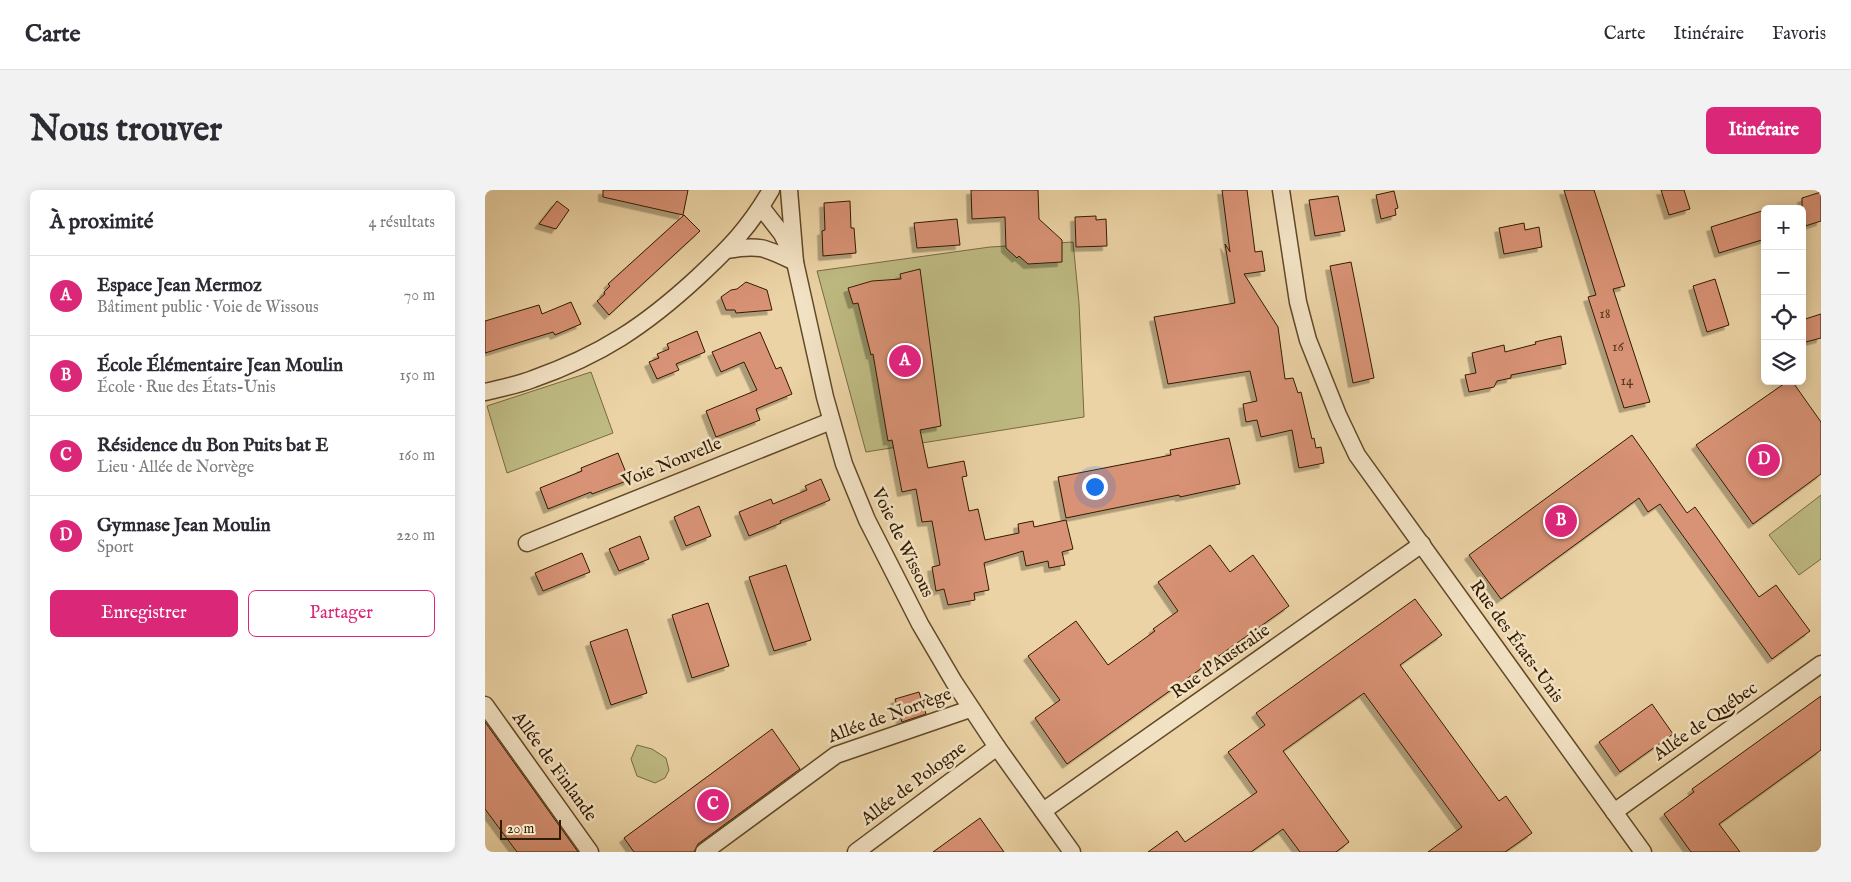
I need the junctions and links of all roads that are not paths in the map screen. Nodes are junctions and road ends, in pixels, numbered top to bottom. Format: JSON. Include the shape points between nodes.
{"nodes":[{"id":1,"x":771,"y":190,"type":"edge"},
{"id":2,"x":789,"y":190,"type":"edge"},
{"id":3,"x":1281,"y":190,"type":"edge"},
{"id":4,"x":761,"y":207,"type":"junction"},
{"id":5,"x":727,"y":250,"type":"junction"},
{"id":6,"x":795,"y":262,"type":"junction"},
{"id":7,"x":485,"y":392,"type":"edge"},
{"id":8,"x":831,"y":421,"type":"junction"},
{"id":9,"x":527,"y":543,"type":"dead end"},
{"id":10,"x":1421,"y":544,"type":"junction"},
{"id":11,"x":1821,"y":664,"type":"edge"},
{"id":12,"x":485,"y":705,"type":"edge"},
{"id":13,"x":970,"y":709,"type":"junction"},
{"id":14,"x":997,"y":747,"type":"junction"},
{"id":15,"x":1043,"y":811,"type":"junction"},
{"id":16,"x":1614,"y":812,"type":"junction"},
{"id":17,"x":590,"y":852,"type":"edge"},
{"id":18,"x":704,"y":852,"type":"edge"},
{"id":19,"x":856,"y":852,"type":"edge"},
{"id":20,"x":1073,"y":852,"type":"edge"},
{"id":21,"x":1643,"y":852,"type":"edge"}],
"edges":[{"from":1,"to":4,"type":"street"},
{"from":2,"to":6,"type":"street","name":"Voie de Wissous"},
{"from":3,"to":10,"type":"street","name":"Rue des États-Unis","via":[[1298,302],[1308,340],[1357,455]]},
{"from":4,"to":5,"type":"street"},
{"from":4,"to":6,"type":"street","name":"Voie de Wissous","via":[[782,234]]},
{"from":5,"to":6,"type":"street","via":[[748,246],[765,248]]},
{"from":5,"to":7,"type":"street","via":[[670,302],[617,342],[532,380]]},
{"from":6,"to":8,"type":"street","name":"Voie de Wissous"},
{"from":8,"to":9,"type":"street","name":"Voie Nouvelle"},
{"from":8,"to":13,"type":"street","name":"Voie de Wissous","via":[[867,520],[920,624]]},
{"from":10,"to":15,"type":"street","name":"Rue d'Australie"},
{"from":10,"to":16,"type":"street","name":"Rue des États-Unis"},
{"from":11,"to":16,"type":"street","name":"Allée de Québec"},
{"from":12,"to":17,"type":"street","name":"Allée de Finlande"},
{"from":13,"to":14,"type":"street","name":"Voie de Wissous"},
{"from":13,"to":18,"type":"street","name":"Allée de Norvège","via":[[836,755]]},
{"from":14,"to":15,"type":"street","name":"Voie de Wissous"},
{"from":14,"to":19,"type":"street","name":"Allée de Pologne"},
{"from":15,"to":20,"type":"street","name":"Voie de Wissous"},
{"from":16,"to":21,"type":"street","name":"Rue des États-Unis"}]}
